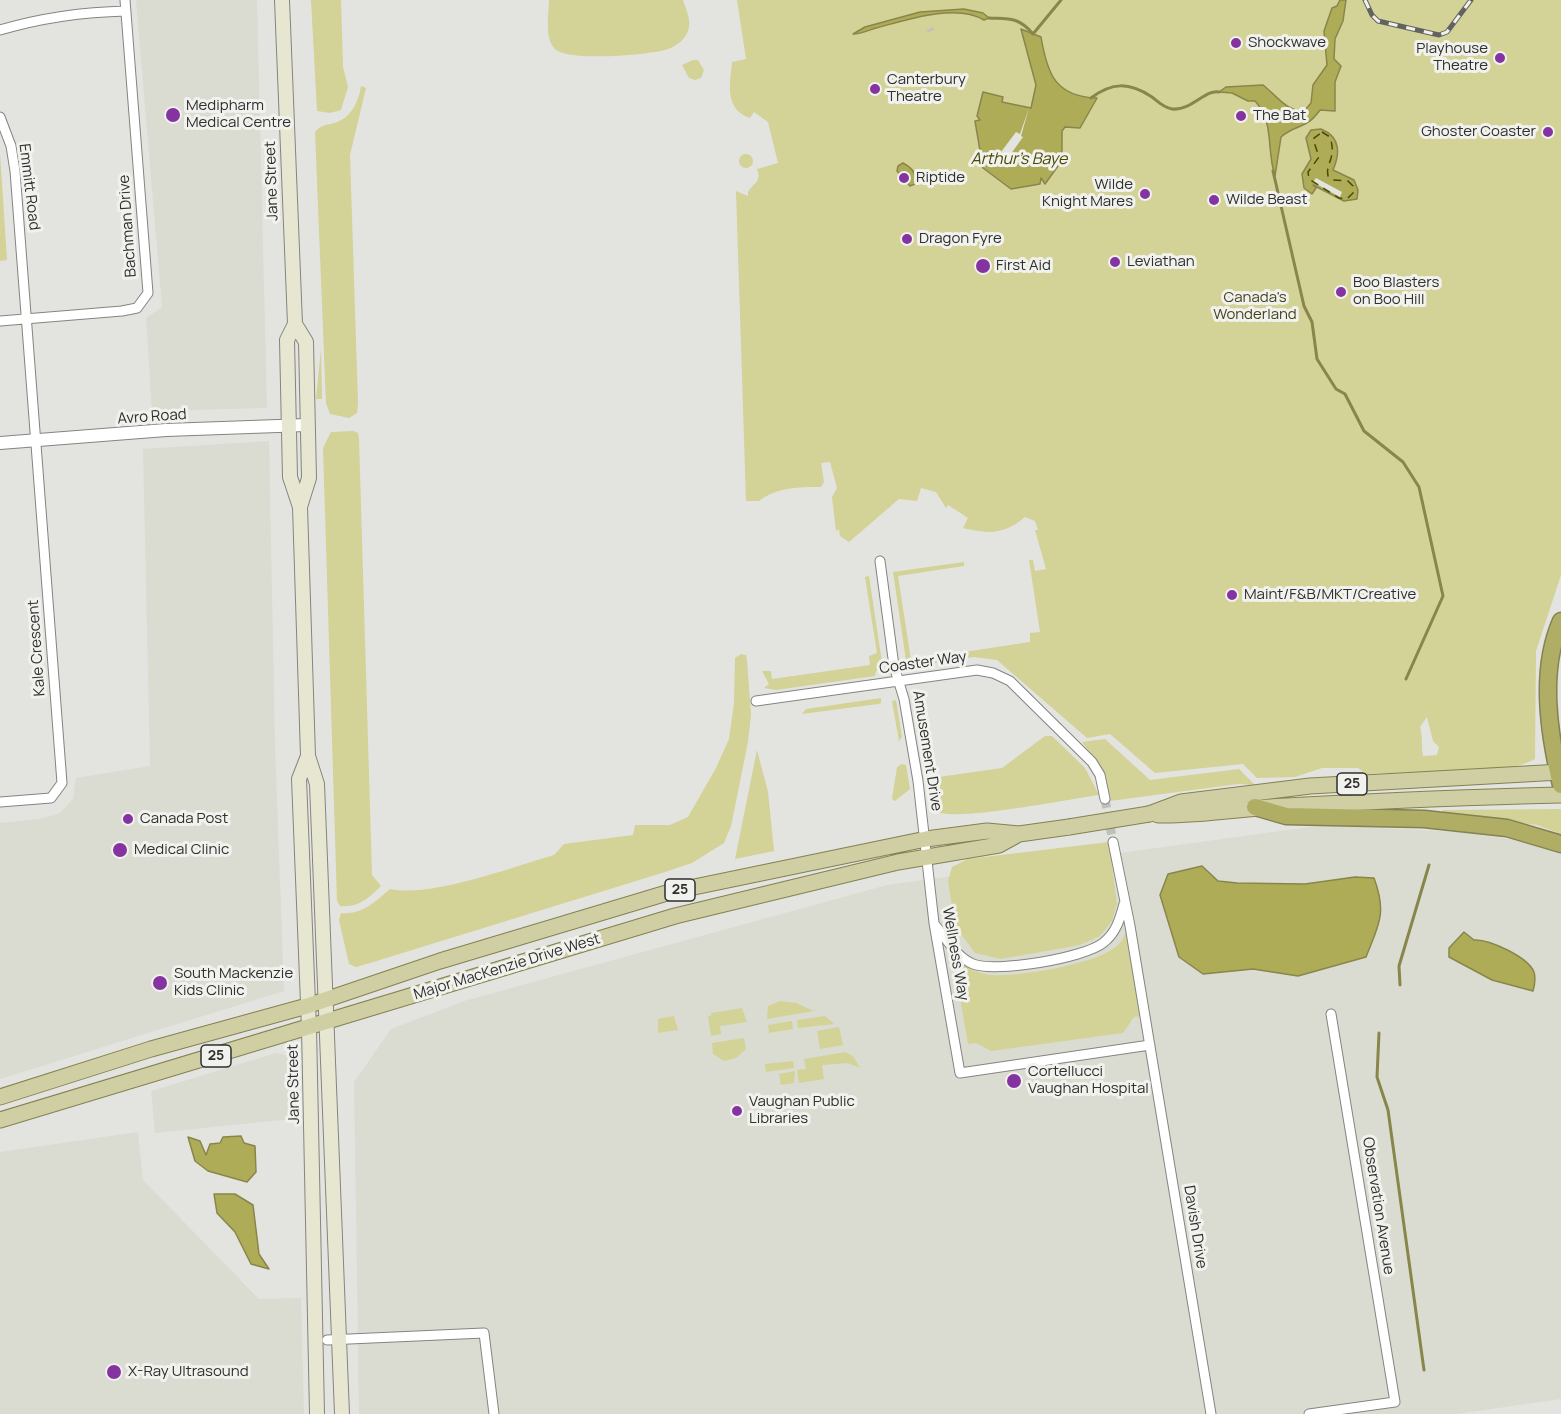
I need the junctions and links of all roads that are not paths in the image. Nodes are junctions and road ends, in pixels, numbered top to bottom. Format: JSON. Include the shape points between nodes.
{"nodes":[{"id":1,"x":125,"y":0,"type":"edge"},
{"id":2,"x":282,"y":0,"type":"edge"},
{"id":3,"x":126,"y":12,"type":"junction"},
{"id":4,"x":0,"y":30,"type":"edge"},
{"id":5,"x":0,"y":117,"type":"edge"},
{"id":6,"x":27,"y":318,"type":"junction"},
{"id":7,"x":0,"y":321,"type":"edge"},
{"id":8,"x":295,"y":324,"type":"junction"},
{"id":9,"x":306,"y":425,"type":"junction"},
{"id":10,"x":288,"y":426,"type":"junction"},
{"id":11,"x":36,"y":440,"type":"junction"},
{"id":12,"x":0,"y":443,"type":"edge"},
{"id":13,"x":300,"y":507,"type":"junction"},
{"id":14,"x":880,"y":561,"type":"dead end"},
{"id":15,"x":1561,"y":621,"type":"edge"},
{"id":16,"x":900,"y":683,"type":"junction"},
{"id":17,"x":756,"y":701,"type":"dead end"},
{"id":18,"x":308,"y":756,"type":"junction"},
{"id":19,"x":1560,"y":776,"type":"edge"},
{"id":20,"x":1561,"y":795,"type":"edge"},
{"id":21,"x":1105,"y":799,"type":"tunnel mouth"},
{"id":22,"x":0,"y":802,"type":"edge"},
{"id":23,"x":1255,"y":807,"type":"junction"},
{"id":24,"x":1149,"y":814,"type":"junction"},
{"id":25,"x":1019,"y":834,"type":"junction"},
{"id":26,"x":926,"y":839,"type":"junction"},
{"id":27,"x":1113,"y":842,"type":"tunnel mouth"},
{"id":28,"x":1561,"y":844,"type":"edge"},
{"id":29,"x":925,"y":857,"type":"junction"},
{"id":30,"x":1124,"y":903,"type":"junction"},
{"id":31,"x":933,"y":923,"type":"junction"},
{"id":32,"x":326,"y":998,"type":"junction"},
{"id":33,"x":306,"y":1006,"type":"junction"},
{"id":34,"x":1331,"y":1014,"type":"dead end"},
{"id":35,"x":325,"y":1023,"type":"junction"},
{"id":36,"x":309,"y":1028,"type":"junction"},
{"id":37,"x":1150,"y":1045,"type":"junction"},
{"id":38,"x":0,"y":1097,"type":"edge"},
{"id":39,"x":0,"y":1120,"type":"edge"},
{"id":40,"x":333,"y":1340,"type":"junction"},
{"id":41,"x":317,"y":1414,"type":"edge"},
{"id":42,"x":342,"y":1414,"type":"edge"},
{"id":43,"x":494,"y":1414,"type":"edge"},
{"id":44,"x":1210,"y":1414,"type":"edge"},
{"id":45,"x":1308,"y":1414,"type":"edge"}],
"edges":[{"from":1,"to":3,"type":"street","name":"Bachman Drive"},
{"from":2,"to":8,"type":"main road","name":"Jane Street"},
{"from":3,"to":4,"type":"street","via":[[81,13]]},
{"from":3,"to":6,"type":"street","name":"Bachman Drive","via":[[148,293],[137,308]]},
{"from":5,"to":6,"type":"street","name":"Emmitt Road","via":[[15,171]]},
{"from":6,"to":7,"type":"street","name":"Bachman Drive"},
{"from":6,"to":11,"type":"street","name":"Emmitt Road"},
{"from":8,"to":9,"type":"main road","name":"Jane Street","via":[[306,342]]},
{"from":8,"to":10,"type":"main road","name":"Jane Street","via":[[286,340]]},
{"from":9,"to":10,"type":"street","name":"Avro Road"},
{"from":9,"to":13,"type":"main road","name":"Jane Street","via":[[309,478]]},
{"from":10,"to":11,"type":"street","name":"Avro Road"},
{"from":10,"to":13,"type":"main road","name":"Jane Street","via":[[290,477]]},
{"from":11,"to":12,"type":"street","name":"Avro Road"},
{"from":11,"to":22,"type":"street","name":"Kale Crescent","via":[[62,783],[51,798]]},
{"from":13,"to":18,"type":"main road","name":"Jane Street"},
{"from":14,"to":16,"type":"street","name":"Amusement Drive","via":[[894,666]]},
{"from":15,"to":19,"type":"highway","via":[[1548,676]]},
{"from":16,"to":17,"type":"street","name":"Coaster Way"},
{"from":16,"to":21,"type":"street","name":"Coaster Way","via":[[977,670],[1010,681],[1092,762],[1100,775]]},
{"from":16,"to":26,"type":"street","name":"Amusement Drive"},
{"from":18,"to":32,"type":"main road","name":"Jane Street","via":[[317,784]]},
{"from":18,"to":33,"type":"main road","name":"Jane Street","via":[[299,779]]},
{"from":19,"to":24,"type":"main road","name":"Major MacKenzie Drive West","number":"25","via":[[1300,787],[1181,802]]},
{"from":20,"to":23,"type":"main road","name":"Major MacKenzie Drive West","number":"25"},
{"from":23,"to":24,"type":"main road","name":"Major MacKenzie Drive West","number":"25","via":[[1187,816]]},
{"from":23,"to":28,"type":"highway","via":[[1286,816],[1424,819],[1508,828]]},
{"from":24,"to":25,"type":"main road","name":"Major MacKenzie Drive West","number":"25","bridge":true},
{"from":25,"to":26,"type":"main road","name":"Major MacKenzie Drive West","number":"25","via":[[987,831]]},
{"from":25,"to":29,"type":"main road","name":"Major MacKenzie Drive West","number":"25","via":[[999,845]]},
{"from":26,"to":29,"type":"street","name":"Wellness Way"},
{"from":26,"to":32,"type":"main road","name":"Major MacKenzie Drive West","number":"25","via":[[670,892]]},
{"from":27,"to":30,"type":"street"},
{"from":29,"to":31,"type":"street","name":"Wellness Way"},
{"from":29,"to":35,"type":"main road","name":"Major MacKenzie Drive West","number":"25","via":[[706,908]]},
{"from":30,"to":31,"type":"street","via":[[1118,927],[1104,943],[1084,954],[995,967],[973,964],[954,950]]},
{"from":30,"to":37,"type":"street","name":"Davish Drive"},
{"from":31,"to":37,"type":"street","name":"Wellness Way","via":[[960,1073]]},
{"from":32,"to":33,"type":"main road","name":"Major MacKenzie Drive West","number":"25"},
{"from":32,"to":35,"type":"main road","name":"Jane Street"},
{"from":33,"to":36,"type":"main road","name":"Jane Street"},
{"from":33,"to":38,"type":"main road","name":"Major MacKenzie Drive West","number":"25"},
{"from":34,"to":45,"type":"street","name":"Observation Avenue","via":[[1395,1402]]},
{"from":35,"to":36,"type":"main road","name":"Major MacKenzie Drive West","number":"25"},
{"from":35,"to":40,"type":"main road","name":"Jane Street"},
{"from":36,"to":39,"type":"main road","name":"Major MacKenzie Drive West","number":"25"},
{"from":36,"to":41,"type":"main road","name":"Jane Street"},
{"from":37,"to":44,"type":"street","name":"Davish Drive"},
{"from":40,"to":42,"type":"main road","name":"Jane Street"},
{"from":40,"to":43,"type":"street","via":[[484,1333]]}]}
